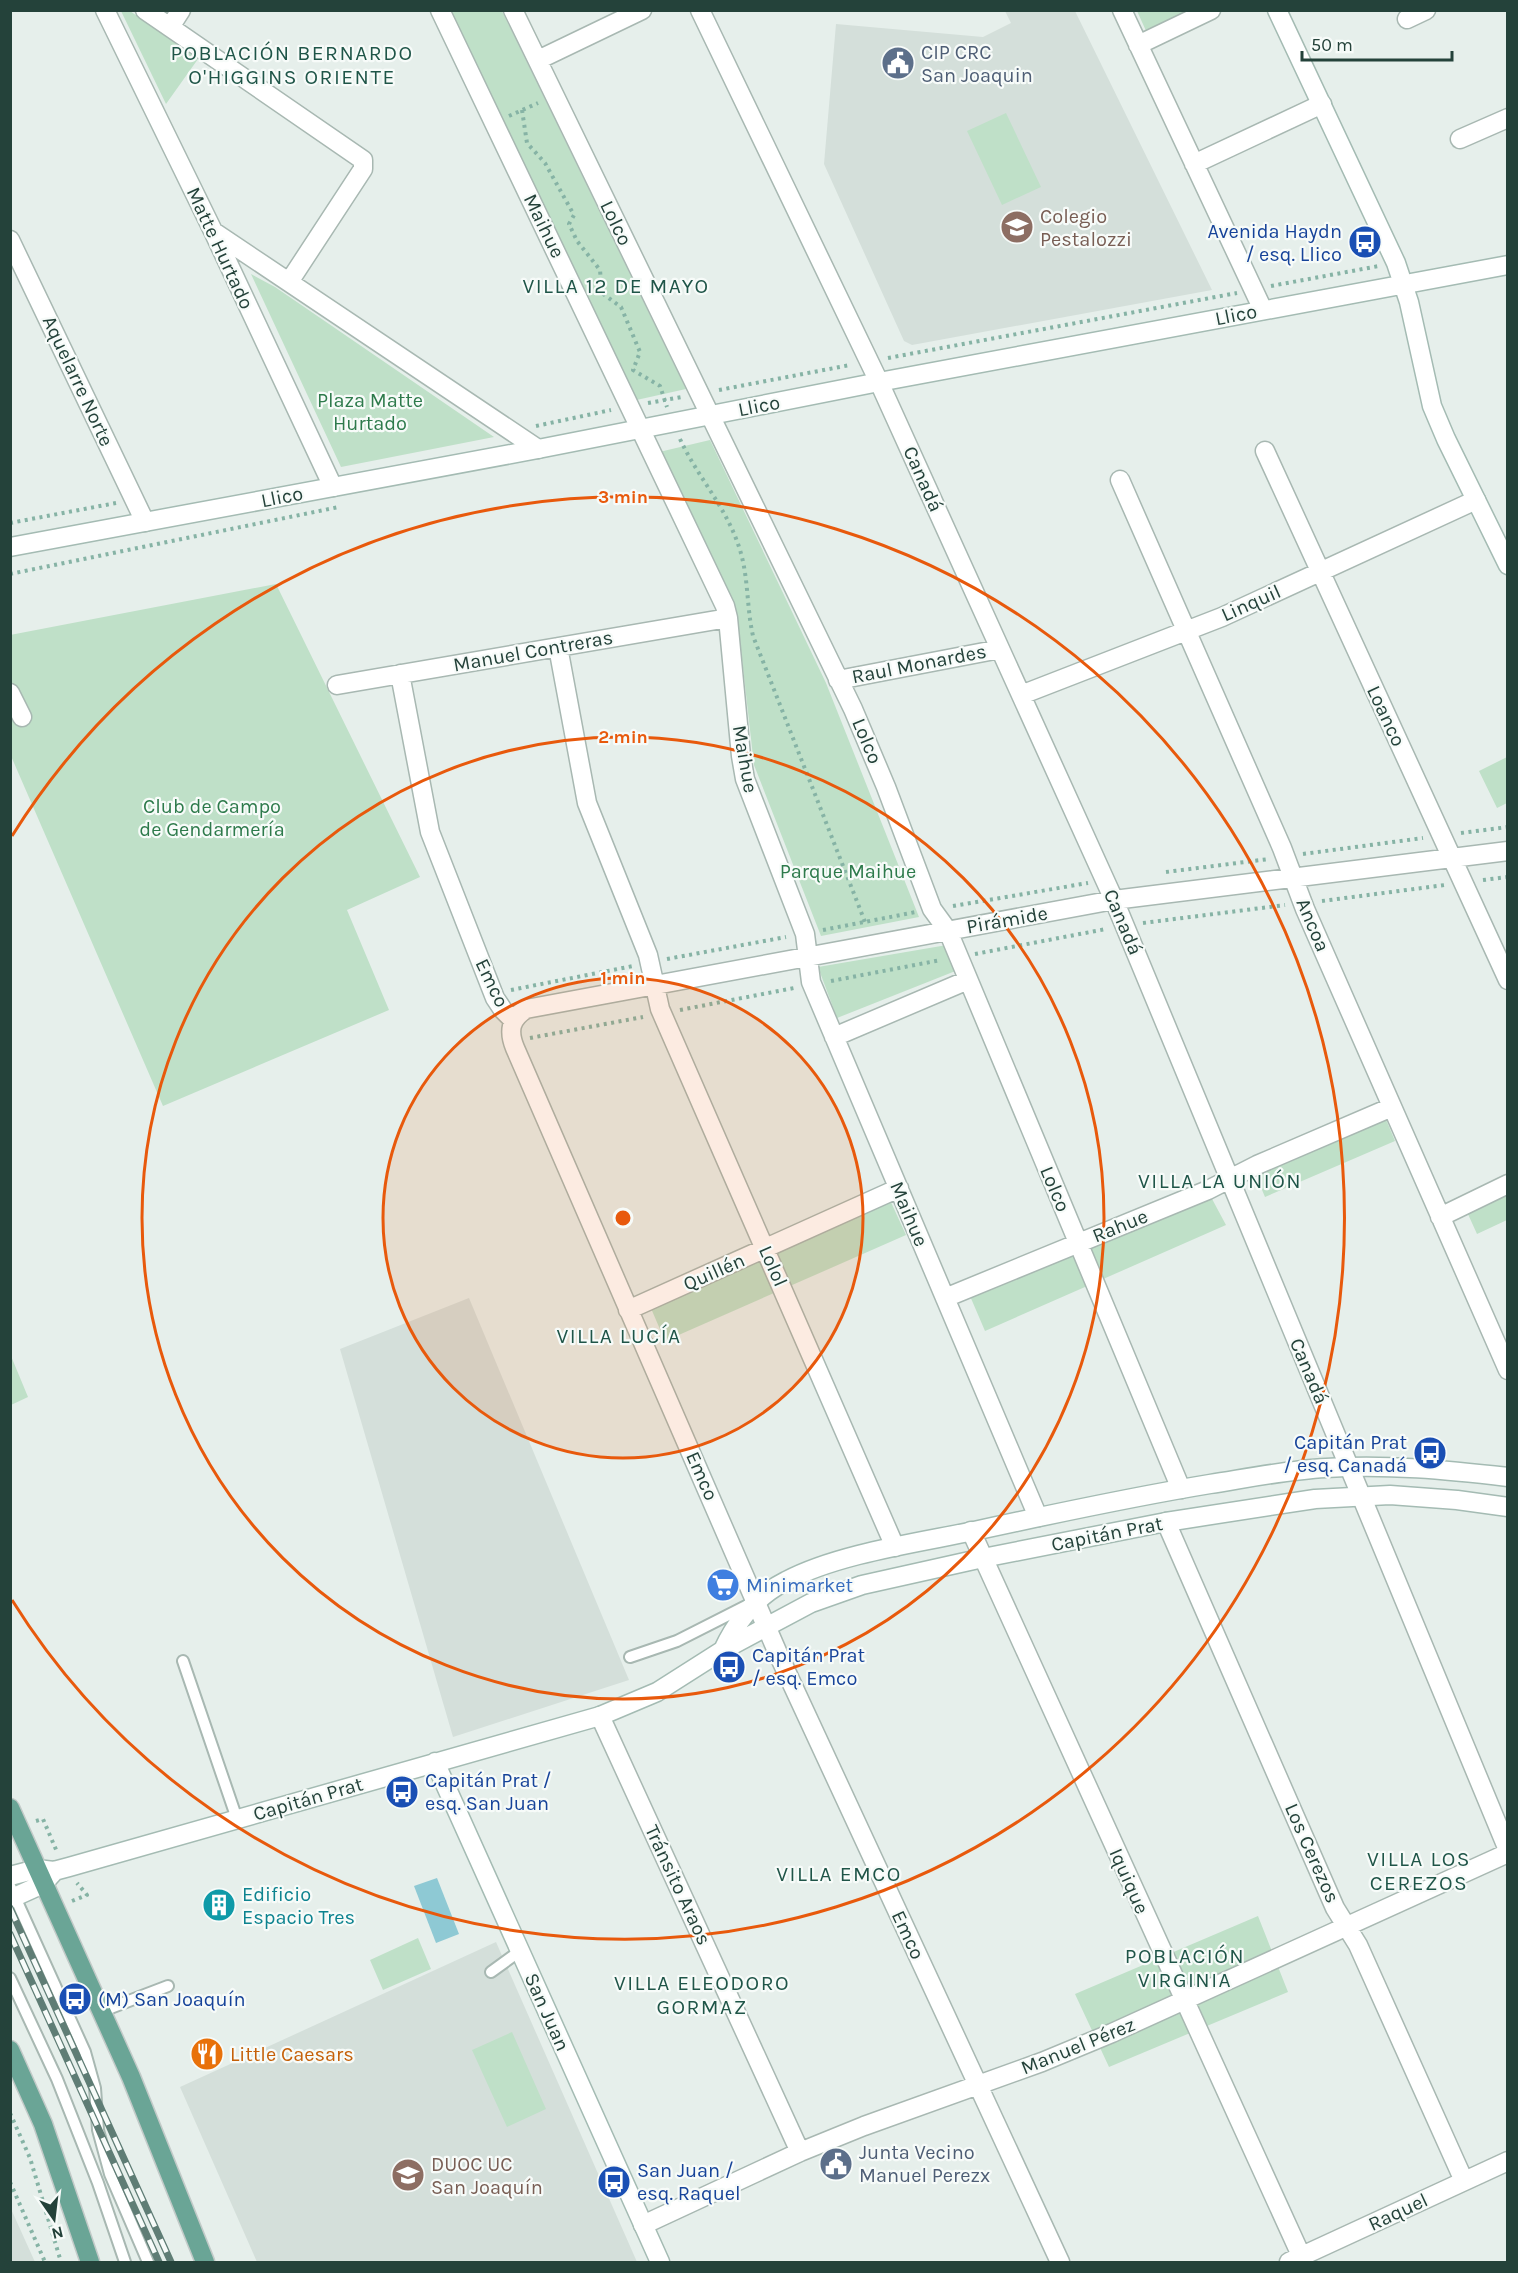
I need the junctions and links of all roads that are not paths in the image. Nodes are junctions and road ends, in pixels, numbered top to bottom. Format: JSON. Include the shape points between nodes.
{"nodes":[{"id":1,"x":105,"y":10,"type":"edge"},
{"id":2,"x":145,"y":10,"type":"edge"},
{"id":3,"x":182,"y":10,"type":"edge"},
{"id":4,"x":440,"y":10,"type":"edge"},
{"id":5,"x":513,"y":10,"type":"edge"},
{"id":6,"x":642,"y":10,"type":"edge"},
{"id":7,"x":700,"y":10,"type":"edge"},
{"id":8,"x":1122,"y":10,"type":"edge"},
{"id":9,"x":1211,"y":10,"type":"edge"},
{"id":10,"x":1277,"y":10,"type":"edge"},
{"id":11,"x":1426,"y":10,"type":"edge"},
{"id":12,"x":1407,"y":19,"type":"dead end"},
{"id":13,"x":170,"y":27,"type":"junction"},
{"id":14,"x":1138,"y":45,"type":"junction"},
{"id":15,"x":538,"y":60,"type":"junction"},
{"id":16,"x":1322,"y":104,"type":"junction"},
{"id":17,"x":1508,"y":118,"type":"edge"},
{"id":18,"x":1460,"y":139,"type":"dead end"},
{"id":19,"x":1194,"y":164,"type":"junction"},
{"id":20,"x":213,"y":231,"type":"junction"},
{"id":21,"x":10,"y":240,"type":"edge"},
{"id":22,"x":1508,"y":265,"type":"edge"},
{"id":23,"x":289,"y":282,"type":"junction"},
{"id":24,"x":1404,"y":285,"type":"junction"},
{"id":25,"x":1263,"y":310,"type":"junction"},
{"id":26,"x":879,"y":382,"type":"junction"},
{"id":27,"x":709,"y":416,"type":"junction"},
{"id":28,"x":640,"y":429,"type":"junction"},
{"id":29,"x":538,"y":449,"type":"junction"},
{"id":30,"x":1265,"y":451,"type":"dead end"},
{"id":31,"x":1120,"y":480,"type":"dead end"},
{"id":32,"x":333,"y":487,"type":"junction"},
{"id":33,"x":1476,"y":500,"type":"junction"},
{"id":34,"x":145,"y":522,"type":"junction"},
{"id":35,"x":10,"y":547,"type":"edge"},
{"id":36,"x":1508,"y":565,"type":"edge"},
{"id":37,"x":1320,"y":572,"type":"junction"},
{"id":38,"x":728,"y":618,"type":"junction"},
{"id":39,"x":1186,"y":631,"type":"junction"},
{"id":40,"x":558,"y":647,"type":"junction"},
{"id":41,"x":1000,"y":649,"type":"junction"},
{"id":42,"x":400,"y":674,"type":"junction"},
{"id":43,"x":838,"y":680,"type":"junction"},
{"id":44,"x":337,"y":685,"type":"dead end"},
{"id":45,"x":10,"y":693,"type":"edge"},
{"id":46,"x":1021,"y":695,"type":"junction"},
{"id":47,"x":22,"y":717,"type":"dead end"},
{"id":48,"x":1508,"y":851,"type":"edge"},
{"id":49,"x":1452,"y":859,"type":"junction"},
{"id":50,"x":1293,"y":878,"type":"junction"},
{"id":51,"x":1114,"y":900,"type":"junction"},
{"id":52,"x":948,"y":931,"type":"junction"},
{"id":53,"x":808,"y":956,"type":"junction"},
{"id":54,"x":968,"y":980,"type":"junction"},
{"id":55,"x":1508,"y":980,"type":"edge"},
{"id":56,"x":655,"y":985,"type":"junction"},
{"id":57,"x":513,"y":1020,"type":"junction"},
{"id":58,"x":834,"y":1037,"type":"junction"},
{"id":59,"x":1392,"y":1107,"type":"junction"},
{"id":60,"x":1229,"y":1179,"type":"junction"},
{"id":61,"x":1508,"y":1184,"type":"edge"},
{"id":62,"x":898,"y":1188,"type":"junction"},
{"id":63,"x":1440,"y":1216,"type":"junction"},
{"id":64,"x":1078,"y":1243,"type":"junction"},
{"id":65,"x":765,"y":1249,"type":"junction"},
{"id":66,"x":945,"y":1298,"type":"junction"},
{"id":67,"x":628,"y":1310,"type":"junction"},
{"id":68,"x":1508,"y":1370,"type":"edge"},
{"id":69,"x":1348,"y":1467,"type":"junction"},
{"id":70,"x":1508,"y":1477,"type":"edge"},
{"id":71,"x":1180,"y":1489,"type":"junction"},
{"id":72,"x":1360,"y":1495,"type":"junction"},
{"id":73,"x":1508,"y":1507,"type":"edge"},
{"id":74,"x":1038,"y":1517,"type":"junction"},
{"id":75,"x":1166,"y":1522,"type":"junction"},
{"id":76,"x":971,"y":1531,"type":"junction"},
{"id":77,"x":895,"y":1547,"type":"junction"},
{"id":78,"x":983,"y":1558,"type":"junction"},
{"id":79,"x":757,"y":1601,"type":"junction"},
{"id":80,"x":767,"y":1627,"type":"junction"},
{"id":81,"x":723,"y":1650,"type":"junction"},
{"id":82,"x":630,"y":1657,"type":"dead end"},
{"id":83,"x":183,"y":1661,"type":"dead end"},
{"id":84,"x":600,"y":1716,"type":"junction"},
{"id":85,"x":435,"y":1762,"type":"junction"},
{"id":86,"x":10,"y":1808,"type":"edge"},
{"id":87,"x":237,"y":1819,"type":"junction"},
{"id":88,"x":1508,"y":1852,"type":"edge"},
{"id":89,"x":45,"y":1875,"type":"junction"},
{"id":90,"x":10,"y":1876,"type":"edge"},
{"id":91,"x":12,"y":1894,"type":"edge"},
{"id":92,"x":1346,"y":1926,"type":"junction"},
{"id":93,"x":520,"y":1952,"type":"junction"},
{"id":94,"x":491,"y":1972,"type":"dead end"},
{"id":95,"x":10,"y":1978,"type":"edge"},
{"id":96,"x":168,"y":1986,"type":"dead end"},
{"id":97,"x":1183,"y":2001,"type":"junction"},
{"id":98,"x":100,"y":2012,"type":"junction"},
{"id":99,"x":10,"y":2050,"type":"edge"},
{"id":100,"x":977,"y":2085,"type":"junction"},
{"id":101,"x":800,"y":2152,"type":"junction"},
{"id":102,"x":1508,"y":2161,"type":"edge"},
{"id":103,"x":1464,"y":2181,"type":"junction"},
{"id":104,"x":643,"y":2225,"type":"junction"},
{"id":105,"x":1298,"y":2261,"type":"edge"},
{"id":106,"x":90,"y":2262,"type":"edge"},
{"id":107,"x":125,"y":2262,"type":"edge"},
{"id":108,"x":148,"y":2262,"type":"edge"},
{"id":109,"x":205,"y":2262,"type":"edge"},
{"id":110,"x":660,"y":2262,"type":"edge"},
{"id":111,"x":1060,"y":2262,"type":"edge"}],
"edges":[{"from":1,"to":20,"type":"street","name":"Matte Hurtado"},
{"from":2,"to":13,"type":"street"},
{"from":3,"to":13,"type":"street"},
{"from":4,"to":28,"type":"street","name":"Maihue"},
{"from":5,"to":15,"type":"street","name":"Lolco"},
{"from":6,"to":15,"type":"street"},
{"from":7,"to":26,"type":"street","name":"Canadá"},
{"from":8,"to":14,"type":"street"},
{"from":9,"to":14,"type":"street"},
{"from":10,"to":16,"type":"street"},
{"from":11,"to":12,"type":"street"},
{"from":13,"to":23,"type":"street","via":[[363,160],[363,169]]},
{"from":14,"to":19,"type":"street"},
{"from":15,"to":27,"type":"street","name":"Lolco"},
{"from":16,"to":19,"type":"street"},
{"from":16,"to":24,"type":"street"},
{"from":17,"to":18,"type":"street"},
{"from":19,"to":25,"type":"street"},
{"from":20,"to":23,"type":"street"},
{"from":20,"to":32,"type":"street","name":"Matte Hurtado"},
{"from":21,"to":34,"type":"street","name":"Aquelarre Norte"},
{"from":22,"to":24,"type":"street","name":"Llico"},
{"from":23,"to":29,"type":"street"},
{"from":24,"to":25,"type":"street","name":"Llico"},
{"from":24,"to":33,"type":"street","via":[[1432,406]]},
{"from":25,"to":26,"type":"street","name":"Llico"},
{"from":26,"to":27,"type":"street","name":"Llico"},
{"from":26,"to":41,"type":"street","name":"Canadá"},
{"from":27,"to":28,"type":"street","name":"Llico"},
{"from":27,"to":43,"type":"street","name":"Lolco"},
{"from":28,"to":29,"type":"street","name":"Llico"},
{"from":28,"to":38,"type":"street","name":"Maihue"},
{"from":29,"to":32,"type":"street","name":"Llico"},
{"from":30,"to":37,"type":"street","name":"Loanco"},
{"from":31,"to":39,"type":"street","name":"Ancoa"},
{"from":32,"to":34,"type":"street","name":"Llico"},
{"from":33,"to":36,"type":"street"},
{"from":33,"to":37,"type":"street","name":"Linquil"},
{"from":34,"to":35,"type":"street","name":"Llico"},
{"from":37,"to":39,"type":"street","name":"Linquil"},
{"from":37,"to":49,"type":"street","name":"Loanco"},
{"from":38,"to":40,"type":"street","name":"Manuel Contreras"},
{"from":38,"to":53,"type":"street","name":"Maihue","via":[[745,779],[805,934]]},
{"from":39,"to":46,"type":"street","name":"Linquil"},
{"from":39,"to":50,"type":"street","name":"Ancoa"},
{"from":40,"to":42,"type":"street","name":"Manuel Contreras"},
{"from":40,"to":56,"type":"street","name":"Lolol","via":[[587,803],[648,956]]},
{"from":41,"to":43,"type":"street","name":"Raul Monardes"},
{"from":41,"to":46,"type":"street","name":"Canadá"},
{"from":42,"to":44,"type":"street","name":"Manuel Contreras"},
{"from":42,"to":57,"type":"street","name":"Emco","via":[[430,832],[495,998]]},
{"from":43,"to":52,"type":"street","name":"Lolco","via":[[867,739],[932,909]]},
{"from":45,"to":47,"type":"street"},
{"from":46,"to":51,"type":"street","name":"Canadá"},
{"from":48,"to":49,"type":"street","name":"Pirámide"},
{"from":49,"to":50,"type":"street","name":"Pirámide"},
{"from":49,"to":55,"type":"street","name":"Loanco"},
{"from":50,"to":51,"type":"street","name":"Pirámide"},
{"from":50,"to":59,"type":"street","name":"Ancoa"},
{"from":51,"to":52,"type":"street","name":"Pirámide"},
{"from":51,"to":60,"type":"street","name":"Canadá"},
{"from":52,"to":53,"type":"street","name":"Pirámide"},
{"from":52,"to":54,"type":"street","name":"Lolco"},
{"from":53,"to":56,"type":"street","name":"Pirámide"},
{"from":53,"to":58,"type":"street","name":"Maihue","via":[[812,985]]},
{"from":54,"to":58,"type":"street"},
{"from":54,"to":64,"type":"street","name":"Lolco"},
{"from":56,"to":57,"type":"street","name":"Pirámide","via":[[526,1009]]},
{"from":56,"to":65,"type":"street","name":"Lolol","via":[[662,1013]]},
{"from":57,"to":67,"type":"street","name":"Emco","via":[[510,1037],[514,1048]]},
{"from":58,"to":62,"type":"street","name":"Maihue"},
{"from":59,"to":60,"type":"street","name":"Rahue"},
{"from":59,"to":63,"type":"street","name":"Ancoa"},
{"from":60,"to":64,"type":"street","name":"Rahue"},
{"from":60,"to":69,"type":"street","name":"Canadá"},
{"from":61,"to":63,"type":"street"},
{"from":62,"to":65,"type":"street","name":"Quillén"},
{"from":62,"to":66,"type":"street","name":"Maihue"},
{"from":63,"to":68,"type":"street","name":"Ancoa"},
{"from":64,"to":66,"type":"street","name":"Rahue"},
{"from":64,"to":71,"type":"street","name":"Lolco"},
{"from":65,"to":67,"type":"street","name":"Quillén"},
{"from":65,"to":77,"type":"street","name":"Lolol"},
{"from":66,"to":74,"type":"street","name":"Maihue"},
{"from":67,"to":79,"type":"street","name":"Emco"},
{"from":69,"to":70,"type":"street","name":"Capitán Prat","via":[[1409,1467]]},
{"from":69,"to":71,"type":"street","name":"Capitán Prat"},
{"from":69,"to":72,"type":"street","name":"Canadá"},
{"from":71,"to":74,"type":"street","name":"Capitán Prat"},
{"from":72,"to":73,"type":"street","name":"Capitán Prat","via":[[1423,1497]]},
{"from":72,"to":75,"type":"street","name":"Capitán Prat"},
{"from":72,"to":88,"type":"street","name":"Canadá"},
{"from":74,"to":76,"type":"street","name":"Capitán Prat"},
{"from":75,"to":78,"type":"street","name":"Capitán Prat"},
{"from":75,"to":92,"type":"street","name":"Los Cerezos"},
{"from":76,"to":77,"type":"street","name":"Capitán Prat"},
{"from":76,"to":78,"type":"street","name":"Iquique"},
{"from":77,"to":79,"type":"street","name":"Capitán Prat","via":[[803,1573]]},
{"from":78,"to":80,"type":"street","name":"Capitán Prat","via":[[862,1585],[811,1603]]},
{"from":78,"to":97,"type":"street","name":"Iquique"},
{"from":79,"to":80,"type":"street","name":"Emco"},
{"from":79,"to":81,"type":"street","name":"Capitán Prat","via":[[732,1629]]},
{"from":79,"to":82,"type":"lane","name":"Capitán Prat","via":[[667,1645]]},
{"from":80,"to":81,"type":"street","name":"Capitán Prat"},
{"from":80,"to":100,"type":"street","name":"Emco"},
{"from":81,"to":84,"type":"street","name":"Capitán Prat","via":[[657,1692]]},
{"from":83,"to":87,"type":"lane"},
{"from":84,"to":85,"type":"street","name":"Capitán Prat"},
{"from":84,"to":101,"type":"street","name":"Tránsito Araos"},
{"from":85,"to":87,"type":"street","name":"Capitán Prat"},
{"from":85,"to":93,"type":"street","name":"San Juan"},
{"from":86,"to":89,"type":"main road"},
{"from":87,"to":89,"type":"street","name":"Capitán Prat"},
{"from":88,"to":92,"type":"street","name":"Manuel Pérez"},
{"from":89,"to":90,"type":"street"},
{"from":89,"to":91,"type":"street"},
{"from":89,"to":98,"type":"main road"},
{"from":91,"to":108,"type":"lane","via":[[85,2052],[95,2088],[98,2130],[111,2174]]},
{"from":92,"to":97,"type":"street","name":"Manuel Pérez"},
{"from":92,"to":103,"type":"street","name":"Los Cerezos"},
{"from":93,"to":94,"type":"lane"},
{"from":93,"to":104,"type":"street","name":"San Juan"},
{"from":95,"to":107,"type":"lane","via":[[57,2079]]},
{"from":96,"to":98,"type":"lane"},
{"from":97,"to":100,"type":"street","name":"Manuel Pérez","via":[[1085,2045]]},
{"from":97,"to":105,"type":"street","name":"Iquique"},
{"from":98,"to":109,"type":"main road","via":[[131,2077]]},
{"from":99,"to":106,"type":"main road","via":[[43,2124]]},
{"from":100,"to":101,"type":"street","name":"Manuel Pérez"},
{"from":100,"to":111,"type":"street","name":"Emco"},
{"from":101,"to":104,"type":"street","name":"Manuel Pérez"},
{"from":102,"to":103,"type":"street","name":"Raquel"},
{"from":103,"to":105,"type":"street","name":"Raquel"},
{"from":104,"to":110,"type":"street","name":"San Juan"}]}
